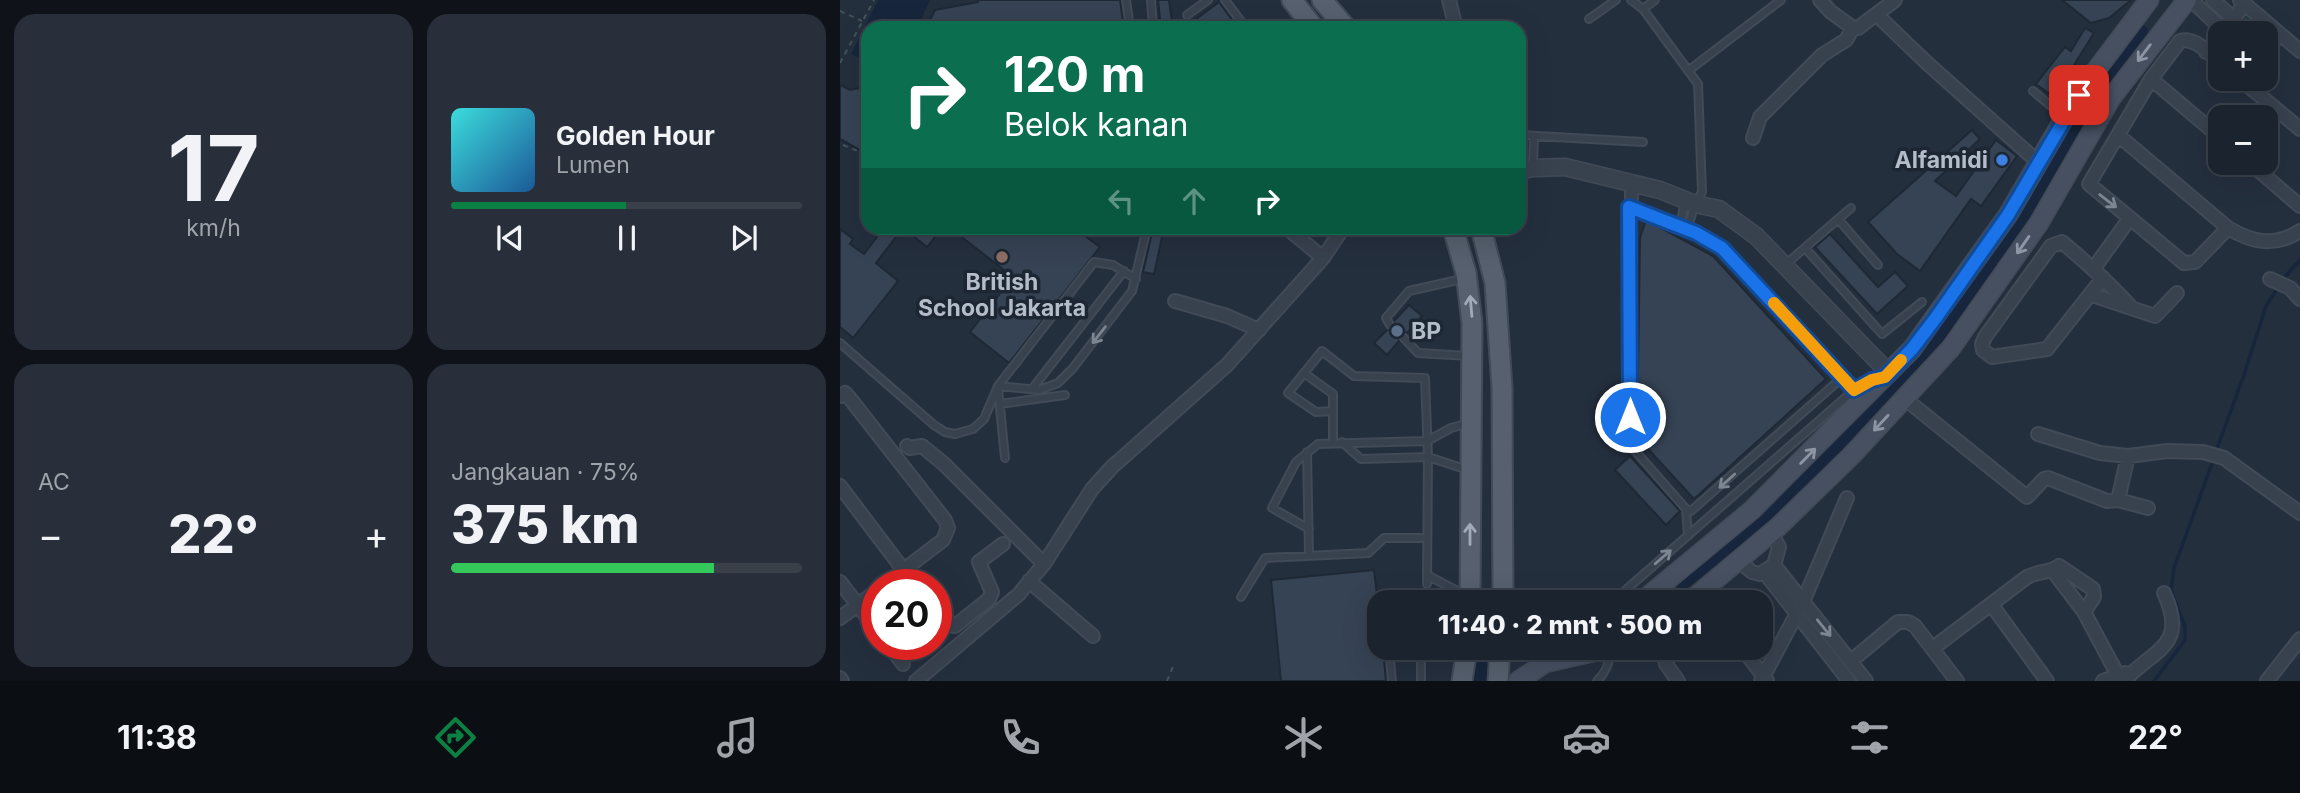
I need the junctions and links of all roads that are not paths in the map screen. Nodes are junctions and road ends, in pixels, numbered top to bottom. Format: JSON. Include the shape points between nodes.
{"nodes":[{"id":1,"x":1126,"y":0,"type":"edge"},
{"id":2,"x":1151,"y":0,"type":"edge"},
{"id":3,"x":1208,"y":0,"type":"edge"},
{"id":4,"x":1292,"y":0,"type":"edge"},
{"id":5,"x":1322,"y":0,"type":"edge"},
{"id":6,"x":1449,"y":0,"type":"edge"},
{"id":7,"x":1616,"y":0,"type":"edge"},
{"id":8,"x":1631,"y":0,"type":"edge"},
{"id":9,"x":1656,"y":0,"type":"edge"},
{"id":10,"x":1781,"y":0,"type":"edge"},
{"id":11,"x":1820,"y":0,"type":"edge"},
{"id":12,"x":1895,"y":0,"type":"edge"},
{"id":13,"x":2149,"y":0,"type":"edge"},
{"id":14,"x":2189,"y":0,"type":"edge"},
{"id":15,"x":2213,"y":0,"type":"edge"},
{"id":16,"x":1228,"y":1,"type":"edge"},
{"id":17,"x":2242,"y":2,"type":"edge"},
{"id":18,"x":1643,"y":9,"type":"junction"},
{"id":19,"x":1187,"y":15,"type":"dead end"},
{"id":20,"x":1877,"y":15,"type":"junction"},
{"id":21,"x":2233,"y":18,"type":"junction"},
{"id":22,"x":1589,"y":19,"type":"dead end"},
{"id":23,"x":1129,"y":21,"type":"edge"},
{"id":24,"x":1152,"y":21,"type":"edge"},
{"id":25,"x":1241,"y":21,"type":"edge"},
{"id":26,"x":1308,"y":21,"type":"edge"},
{"id":27,"x":1340,"y":21,"type":"edge"},
{"id":28,"x":1454,"y":21,"type":"edge"},
{"id":29,"x":2213,"y":21,"type":"edge"},
{"id":30,"x":2230,"y":21,"type":"edge"},
{"id":31,"x":1853,"y":28,"type":"junction"},
{"id":32,"x":2280,"y":35,"type":"junction"},
{"id":33,"x":2278,"y":37,"type":"edge"},
{"id":34,"x":2208,"y":49,"type":"edge"},
{"id":35,"x":2300,"y":51,"type":"edge"},
{"id":36,"x":2206,"y":52,"type":"joint"},
{"id":37,"x":1688,"y":71,"type":"junction"},
{"id":38,"x":2151,"y":79,"type":"junction"},
{"id":39,"x":2033,"y":91,"type":"dead end"},
{"id":40,"x":2256,"y":91,"type":"edge"},
{"id":41,"x":2065,"y":117,"type":"junction"},
{"id":42,"x":2208,"y":127,"type":"edge"},
{"id":43,"x":2300,"y":129,"type":"edge"},
{"id":44,"x":1526,"y":135,"type":"edge"},
{"id":45,"x":2118,"y":135,"type":"junction"},
{"id":46,"x":1534,"y":136,"type":"junction"},
{"id":47,"x":1753,"y":138,"type":"dead end"},
{"id":48,"x":1643,"y":142,"type":"dead end"},
{"id":49,"x":2039,"y":163,"type":"junction"},
{"id":50,"x":1526,"y":170,"type":"edge"},
{"id":51,"x":2264,"y":175,"type":"edge"},
{"id":52,"x":1632,"y":184,"type":"junction"},
{"id":53,"x":1690,"y":202,"type":"junction"},
{"id":54,"x":2300,"y":206,"type":"edge"},
{"id":55,"x":1631,"y":208,"type":"junction"},
{"id":56,"x":1851,"y":208,"type":"dead end"},
{"id":57,"x":2130,"y":218,"type":"junction"},
{"id":58,"x":1838,"y":219,"type":"junction"},
{"id":59,"x":1679,"y":227,"type":"junction"},
{"id":60,"x":2228,"y":228,"type":"junction"},
{"id":61,"x":1688,"y":230,"type":"junction"},
{"id":62,"x":2300,"y":231,"type":"edge"},
{"id":63,"x":1145,"y":235,"type":"edge"},
{"id":64,"x":1295,"y":235,"type":"edge"},
{"id":65,"x":1338,"y":235,"type":"edge"},
{"id":66,"x":1455,"y":235,"type":"edge"},
{"id":67,"x":1483,"y":235,"type":"edge"},
{"id":68,"x":1805,"y":248,"type":"junction"},
{"id":69,"x":1323,"y":258,"type":"junction"},
{"id":70,"x":1878,"y":265,"type":"dead end"},
{"id":71,"x":1784,"y":266,"type":"junction"},
{"id":72,"x":2094,"y":268,"type":"junction"},
{"id":73,"x":1124,"y":271,"type":"junction"},
{"id":74,"x":2104,"y":278,"type":"junction"},
{"id":75,"x":1136,"y":279,"type":"junction"},
{"id":76,"x":1467,"y":279,"type":"junction"},
{"id":77,"x":2277,"y":281,"type":"dead end"},
{"id":78,"x":2177,"y":293,"type":"dead end"},
{"id":79,"x":2092,"y":295,"type":"junction"},
{"id":80,"x":2300,"y":299,"type":"edge"},
{"id":81,"x":1175,"y":301,"type":"dead end"},
{"id":82,"x":1922,"y":302,"type":"dead end"},
{"id":83,"x":2130,"y":306,"type":"junction"},
{"id":84,"x":1390,"y":325,"type":"dead end"},
{"id":85,"x":1259,"y":330,"type":"junction"},
{"id":86,"x":1403,"y":337,"type":"dead end"},
{"id":87,"x":840,"y":343,"type":"edge"},
{"id":88,"x":1472,"y":356,"type":"junction"},
{"id":89,"x":1304,"y":373,"type":"junction"},
{"id":90,"x":1887,"y":375,"type":"junction"},
{"id":91,"x":1843,"y":378,"type":"junction"},
{"id":92,"x":1837,"y":384,"type":"junction"},
{"id":93,"x":998,"y":386,"type":"junction"},
{"id":94,"x":1502,"y":388,"type":"junction"},
{"id":95,"x":1032,"y":389,"type":"junction"},
{"id":96,"x":1472,"y":389,"type":"junction"},
{"id":97,"x":1854,"y":390,"type":"junction"},
{"id":98,"x":840,"y":396,"type":"edge"},
{"id":99,"x":1065,"y":396,"type":"dead end"},
{"id":100,"x":1847,"y":396,"type":"junction"},
{"id":101,"x":1904,"y":398,"type":"junction"},
{"id":102,"x":1000,"y":404,"type":"junction"},
{"id":103,"x":1333,"y":411,"type":"junction"},
{"id":104,"x":1471,"y":422,"type":"junction"},
{"id":105,"x":1502,"y":426,"type":"junction"},
{"id":106,"x":2038,"y":434,"type":"dead end"},
{"id":107,"x":1427,"y":441,"type":"junction"},
{"id":108,"x":1333,"y":442,"type":"junction"},
{"id":109,"x":1342,"y":442,"type":"junction"},
{"id":110,"x":907,"y":446,"type":"dead end"},
{"id":111,"x":1307,"y":452,"type":"junction"},
{"id":112,"x":2128,"y":456,"type":"junction"},
{"id":113,"x":1428,"y":457,"type":"junction"},
{"id":114,"x":1005,"y":458,"type":"dead end"},
{"id":115,"x":1471,"y":471,"type":"junction"},
{"id":116,"x":840,"y":486,"type":"edge"},
{"id":117,"x":1847,"y":498,"type":"dead end"},
{"id":118,"x":2118,"y":500,"type":"junction"},
{"id":119,"x":2148,"y":508,"type":"dead end"},
{"id":120,"x":1686,"y":509,"type":"junction"},
{"id":121,"x":1696,"y":509,"type":"junction"},
{"id":122,"x":2300,"y":513,"type":"edge"},
{"id":123,"x":1765,"y":519,"type":"junction"},
{"id":124,"x":1705,"y":521,"type":"junction"},
{"id":125,"x":1309,"y":529,"type":"junction"},
{"id":126,"x":1688,"y":536,"type":"junction"},
{"id":127,"x":1427,"y":538,"type":"junction"},
{"id":128,"x":1003,"y":544,"type":"dead end"},
{"id":129,"x":1309,"y":555,"type":"junction"},
{"id":130,"x":1738,"y":561,"type":"junction"},
{"id":131,"x":1044,"y":564,"type":"junction"},
{"id":132,"x":902,"y":569,"type":"edge"},
{"id":133,"x":907,"y":569,"type":"edge"},
{"id":134,"x":1770,"y":569,"type":"junction"},
{"id":135,"x":2053,"y":571,"type":"junction"},
{"id":136,"x":1427,"y":575,"type":"junction"},
{"id":137,"x":1029,"y":581,"type":"junction"},
{"id":138,"x":840,"y":582,"type":"edge"},
{"id":139,"x":1427,"y":584,"type":"dead end"},
{"id":140,"x":1453,"y":590,"type":"edge"},
{"id":141,"x":1470,"y":590,"type":"edge"},
{"id":142,"x":1503,"y":590,"type":"edge"},
{"id":143,"x":1626,"y":590,"type":"edge"},
{"id":144,"x":1659,"y":590,"type":"edge"},
{"id":145,"x":1703,"y":590,"type":"edge"},
{"id":146,"x":2164,"y":593,"type":"dead end"},
{"id":147,"x":1241,"y":597,"type":"dead end"},
{"id":148,"x":861,"y":603,"type":"edge"},
{"id":149,"x":1990,"y":604,"type":"junction"},
{"id":150,"x":858,"y":605,"type":"junction"},
{"id":151,"x":1800,"y":608,"type":"junction"},
{"id":152,"x":861,"y":609,"type":"edge"},
{"id":153,"x":2084,"y":612,"type":"junction"},
{"id":154,"x":840,"y":618,"type":"edge"},
{"id":155,"x":952,"y":626,"type":"edge"},
{"id":156,"x":1093,"y":636,"type":"dead end"},
{"id":157,"x":2300,"y":639,"type":"edge"},
{"id":158,"x":1933,"y":648,"type":"junction"},
{"id":159,"x":900,"y":660,"type":"edge"},
{"id":160,"x":1390,"y":660,"type":"edge"},
{"id":161,"x":1421,"y":660,"type":"edge"},
{"id":162,"x":1536,"y":660,"type":"edge"},
{"id":163,"x":1609,"y":660,"type":"edge"},
{"id":164,"x":1666,"y":660,"type":"edge"},
{"id":165,"x":1751,"y":660,"type":"edge"},
{"id":166,"x":1851,"y":661,"type":"junction"},
{"id":167,"x":903,"y":664,"type":"dead end"},
{"id":168,"x":2123,"y":677,"type":"edge"},
{"id":169,"x":1764,"y":679,"type":"edge"},
{"id":170,"x":916,"y":681,"type":"edge"},
{"id":171,"x":1392,"y":681,"type":"edge"},
{"id":172,"x":1421,"y":681,"type":"edge"},
{"id":173,"x":1518,"y":681,"type":"edge"},
{"id":174,"x":1597,"y":681,"type":"edge"},
{"id":175,"x":1678,"y":681,"type":"edge"},
{"id":176,"x":1849,"y":681,"type":"edge"},
{"id":177,"x":1866,"y":681,"type":"edge"},
{"id":178,"x":1957,"y":681,"type":"edge"},
{"id":179,"x":2047,"y":681,"type":"edge"},
{"id":180,"x":2103,"y":681,"type":"edge"},
{"id":181,"x":2267,"y":681,"type":"edge"}],
"edges":[{"from":1,"to":23,"type":"lane"},
{"from":2,"to":24,"type":"lane"},
{"from":3,"to":19,"type":"lane"},
{"from":4,"to":26,"type":"main road"},
{"from":5,"to":27,"type":"main road"},
{"from":6,"to":28,"type":"street"},
{"from":7,"to":22,"type":"lane"},
{"from":8,"to":18,"type":"lane"},
{"from":9,"to":18,"type":"lane"},
{"from":10,"to":37,"type":"lane"},
{"from":11,"to":31,"type":"street"},
{"from":12,"to":20,"type":"street"},
{"from":13,"to":41,"type":"main road"},
{"from":14,"to":29,"type":"street"},
{"from":14,"to":101,"type":"main road","one_way":true,"via":[[2111,98],[2039,223],[1951,348]]},
{"from":15,"to":21,"type":"street"},
{"from":16,"to":25,"type":"lane"},
{"from":17,"to":21,"type":"street"},
{"from":17,"to":32,"type":"street"},
{"from":18,"to":37,"type":"lane"},
{"from":20,"to":31,"type":"street"},
{"from":20,"to":49,"type":"street"},
{"from":21,"to":30,"type":"street"},
{"from":31,"to":47,"type":"street","via":[[1846,40],[1822,55],[1759,117]]},
{"from":32,"to":33,"type":"street"},
{"from":32,"to":35,"type":"street"},
{"from":34,"to":36,"type":"street"},
{"from":36,"to":38,"type":"street","via":[[2192,40],[2180,41]]},
{"from":37,"to":53,"type":"lane","via":[[1698,84],[1702,192]]},
{"from":38,"to":42,"type":"street"},
{"from":38,"to":45,"type":"street"},
{"from":39,"to":41,"type":"lane"},
{"from":40,"to":43,"type":"street"},
{"from":41,"to":49,"type":"main road"},
{"from":44,"to":46,"type":"lane"},
{"from":45,"to":57,"type":"street","one_way":true,"via":[[2090,181],[2091,187]]},
{"from":45,"to":60,"type":"street"},
{"from":46,"to":48,"type":"lane"},
{"from":46,"to":50,"type":"lane"},
{"from":49,"to":90,"type":"main road","via":[[1935,319]]},
{"from":50,"to":52,"type":"street","via":[[1565,167]]},
{"from":51,"to":54,"type":"street"},
{"from":52,"to":53,"type":"street"},
{"from":52,"to":55,"type":"lane"},
{"from":53,"to":59,"type":"lane"},
{"from":53,"to":61,"type":"lane"},
{"from":53,"to":71,"type":"street","via":[[1718,209],[1756,236]]},
{"from":55,"to":59,"type":"lane"},
{"from":55,"to":120,"type":"lane","via":[[1630,446]]},
{"from":56,"to":58,"type":"lane"},
{"from":57,"to":60,"type":"street","via":[[2189,264]]},
{"from":57,"to":72,"type":"street"},
{"from":58,"to":68,"type":"lane"},
{"from":58,"to":70,"type":"lane"},
{"from":59,"to":61,"type":"lane"},
{"from":60,"to":62,"type":"street","via":[[2256,242],[2273,242]]},
{"from":61,"to":91,"type":"lane","via":[[1722,248]]},
{"from":63,"to":75,"type":"lane"},
{"from":64,"to":69,"type":"street"},
{"from":65,"to":69,"type":"street"},
{"from":66,"to":76,"type":"main road"},
{"from":67,"to":94,"type":"main road","via":[[1495,283]]},
{"from":68,"to":71,"type":"lane"},
{"from":68,"to":82,"type":"lane","via":[[1882,334]]},
{"from":69,"to":85,"type":"street"},
{"from":71,"to":90,"type":"street"},
{"from":72,"to":74,"type":"street"},
{"from":72,"to":79,"type":"street","via":[[2062,242],[2051,246],[1985,337],[1983,350],[1992,357],[2047,349]]},
{"from":73,"to":75,"type":"lane"},
{"from":73,"to":93,"type":"lane","via":[[1094,262]]},
{"from":73,"to":95,"type":"lane"},
{"from":74,"to":79,"type":"street"},
{"from":74,"to":83,"type":"street"},
{"from":75,"to":95,"type":"lane","one_way":true,"via":[[1132,291],[1073,368],[1052,387]]},
{"from":76,"to":84,"type":"lane","via":[[1409,291],[1386,318]]},
{"from":88,"to":76,"type":"main road","one_way":true},
{"from":77,"to":80,"type":"street"},
{"from":78,"to":83,"type":"street","via":[[2155,316]]},
{"from":79,"to":83,"type":"street"},
{"from":81,"to":85,"type":"street"},
{"from":85,"to":131,"type":"street","via":[[1227,365],[1112,467],[1092,489]]},
{"from":86,"to":88,"type":"lane","via":[[1418,353]]},
{"from":87,"to":93,"type":"lane","via":[[945,432],[973,429],[984,419]]},
{"from":88,"to":96,"type":"main road"},
{"from":89,"to":103,"type":"lane","via":[[1333,394]]},
{"from":89,"to":103,"type":"lane","via":[[1287,393],[1316,412]]},
{"from":89,"to":107,"type":"lane","via":[[1322,351],[1354,376],[1425,377]]},
{"from":90,"to":97,"type":"lane"},
{"from":123,"to":90,"type":"main road","one_way":true},
{"from":91,"to":92,"type":"lane"},
{"from":91,"to":97,"type":"lane"},
{"from":92,"to":100,"type":"lane"},
{"from":92,"to":121,"type":"lane","one_way":true},
{"from":93,"to":95,"type":"lane"},
{"from":93,"to":102,"type":"lane"},
{"from":94,"to":96,"type":"main road","via":[[1487,399]]},
{"from":94,"to":105,"type":"main road"},
{"from":96,"to":104,"type":"main road"},
{"from":97,"to":100,"type":"lane"},
{"from":98,"to":133,"type":"street","via":[[848,396],[947,524],[943,540]]},
{"from":99,"to":102,"type":"lane"},
{"from":100,"to":124,"type":"lane"},
{"from":101,"to":118,"type":"street","via":[[2024,496],[2048,478],[2107,501]]},
{"from":101,"to":123,"type":"main road","one_way":true,"via":[[1851,456]]},
{"from":102,"to":114,"type":"lane"},
{"from":103,"to":108,"type":"lane"},
{"from":104,"to":105,"type":"main road","via":[[1488,416]]},
{"from":104,"to":107,"type":"lane"},
{"from":104,"to":115,"type":"main road"},
{"from":105,"to":142,"type":"main road"},
{"from":106,"to":112,"type":"street","via":[[2100,453]]},
{"from":107,"to":109,"type":"lane"},
{"from":107,"to":113,"type":"lane"},
{"from":108,"to":109,"type":"lane"},
{"from":108,"to":111,"type":"lane","via":[[1318,444]]},
{"from":109,"to":113,"type":"lane","via":[[1360,459]]},
{"from":110,"to":131,"type":"street","via":[[922,446],[944,464]]},
{"from":111,"to":125,"type":"lane"},
{"from":111,"to":125,"type":"lane","via":[[1296,461],[1272,508]]},
{"from":112,"to":118,"type":"street"},
{"from":112,"to":122,"type":"street","via":[[2167,451],[2224,458]]},
{"from":113,"to":115,"type":"lane"},
{"from":113,"to":127,"type":"lane"},
{"from":141,"to":115,"type":"main road","one_way":true},
{"from":116,"to":132,"type":"street"},
{"from":117,"to":151,"type":"street"},
{"from":118,"to":119,"type":"street"},
{"from":120,"to":121,"type":"lane"},
{"from":120,"to":126,"type":"lane"},
{"from":121,"to":124,"type":"lane"},
{"from":123,"to":130,"type":"main road"},
{"from":123,"to":134,"type":"street","via":[[1779,547]]},
{"from":123,"to":144,"type":"main road"},
{"from":124,"to":126,"type":"lane"},
{"from":125,"to":129,"type":"lane"},
{"from":143,"to":126,"type":"lane","one_way":true},
{"from":127,"to":129,"type":"lane","via":[[1384,538],[1368,552]]},
{"from":127,"to":136,"type":"lane"},
{"from":128,"to":155,"type":"street","via":[[979,562],[992,592],[989,599]]},
{"from":129,"to":147,"type":"lane","via":[[1265,558]]},
{"from":130,"to":134,"type":"street","via":[[1752,572]]},
{"from":130,"to":145,"type":"main road"},
{"from":131,"to":137,"type":"street"},
{"from":134,"to":151,"type":"street"},
{"from":135,"to":149,"type":"street","via":[[2031,575]]},
{"from":135,"to":153,"type":"street"},
{"from":135,"to":153,"type":"street","via":[[2062,566],[2093,589],[2094,597]]},
{"from":136,"to":139,"type":"lane"},
{"from":136,"to":140,"type":"lane"},
{"from":137,"to":156,"type":"street"},
{"from":137,"to":170,"type":"street"},
{"from":138,"to":150,"type":"street"},
{"from":146,"to":168,"type":"street","via":[[2171,636],[2163,649]]},
{"from":148,"to":150,"type":"street"},
{"from":149,"to":158,"type":"street"},
{"from":149,"to":179,"type":"street"},
{"from":150,"to":152,"type":"street"},
{"from":150,"to":154,"type":"street"},
{"from":151,"to":166,"type":"street","one_way":true},
{"from":151,"to":169,"type":"street"},
{"from":151,"to":176,"type":"street"},
{"from":153,"to":168,"type":"street"},
{"from":157,"to":181,"type":"street"},
{"from":158,"to":166,"type":"street","via":[[1915,626],[1899,622]]},
{"from":158,"to":178,"type":"street"},
{"from":159,"to":167,"type":"street"},
{"from":160,"to":171,"type":"lane"},
{"from":161,"to":172,"type":"lane"},
{"from":162,"to":173,"type":"main road"},
{"from":163,"to":174,"type":"lane"},
{"from":164,"to":175,"type":"street"},
{"from":165,"to":169,"type":"street"},
{"from":166,"to":177,"type":"street"},
{"from":168,"to":180,"type":"street"}]}
